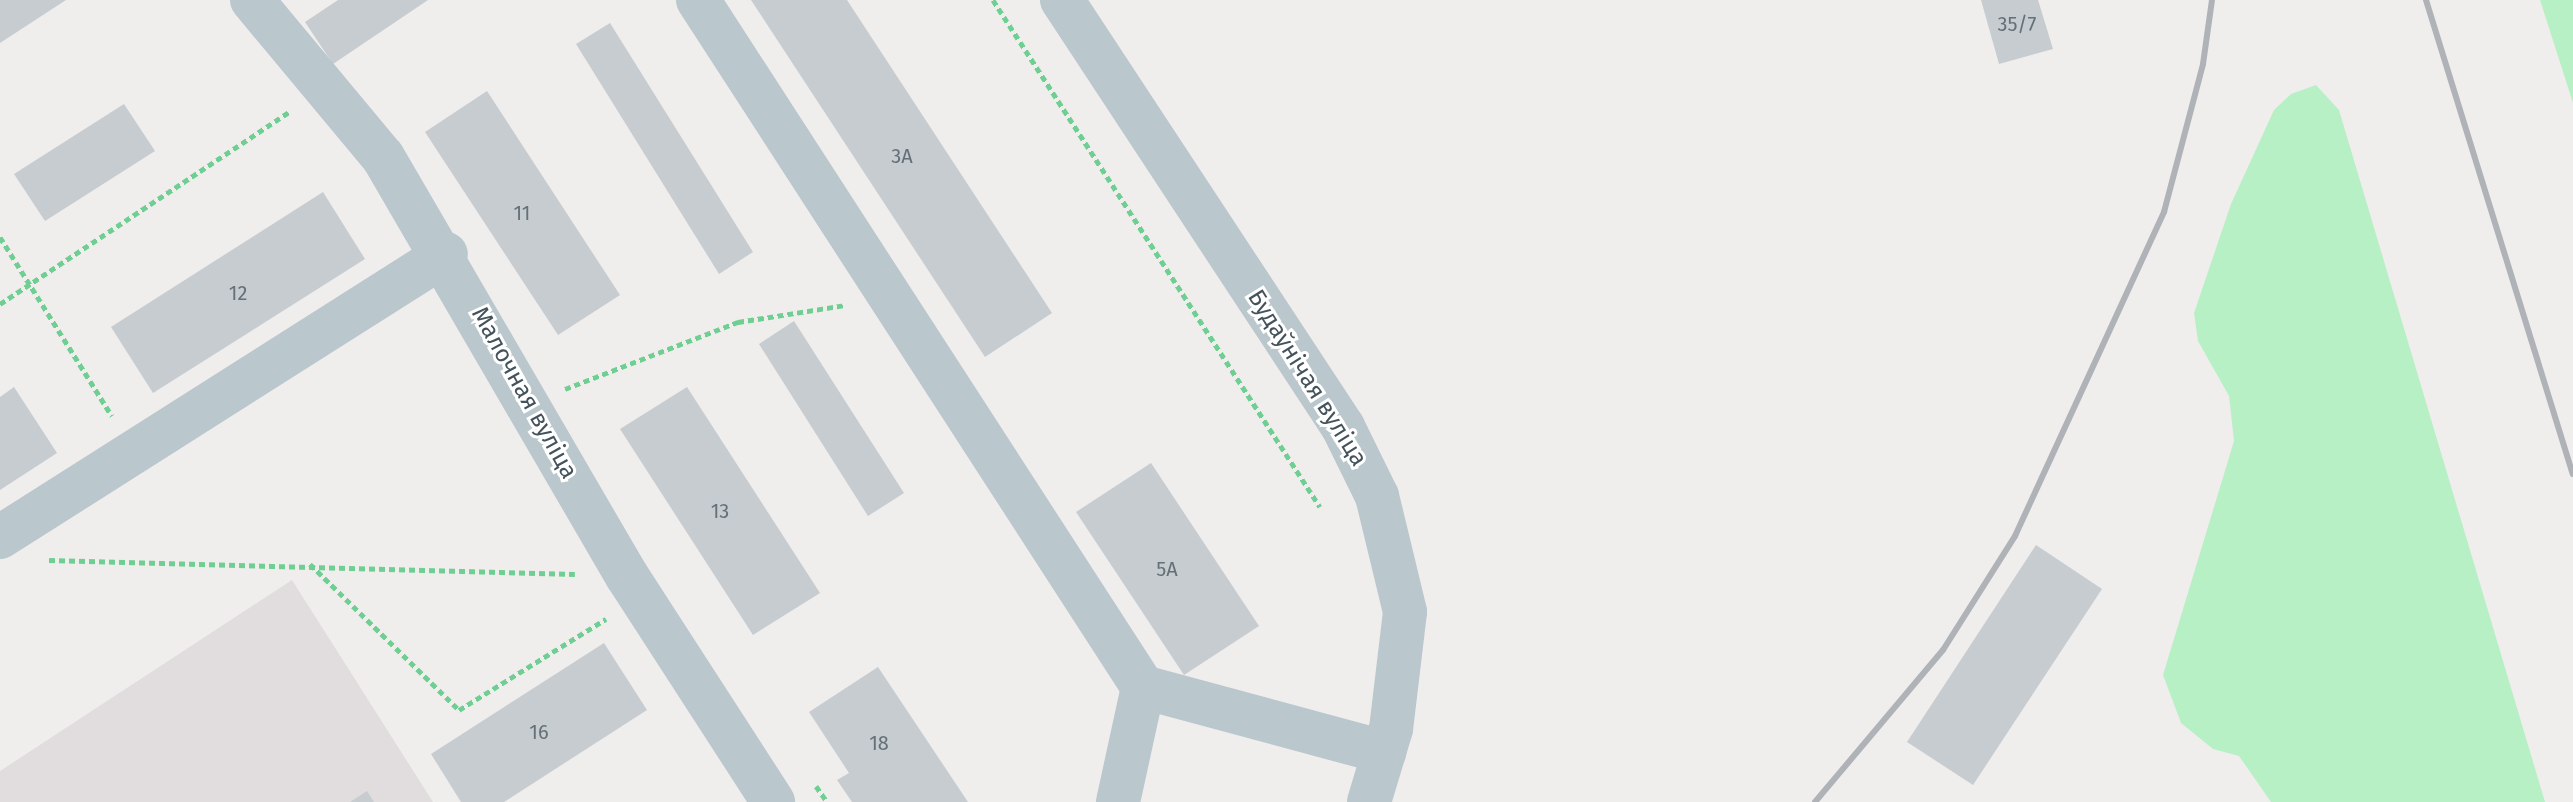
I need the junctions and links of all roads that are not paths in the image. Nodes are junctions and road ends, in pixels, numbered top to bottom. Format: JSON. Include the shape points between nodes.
{"nodes":[{"id":1,"x":252,"y":0,"type":"edge"},
{"id":2,"x":698,"y":0,"type":"edge"},
{"id":3,"x":1062,"y":0,"type":"edge"},
{"id":4,"x":446,"y":254,"type":"junction"},
{"id":5,"x":15,"y":548,"type":"edge"},
{"id":6,"x":1143,"y":687,"type":"junction"},
{"id":7,"x":1384,"y":752,"type":"junction"},
{"id":8,"x":773,"y":802,"type":"edge"},
{"id":9,"x":1118,"y":802,"type":"edge"},
{"id":10,"x":1369,"y":802,"type":"edge"}],
"edges":[{"from":1,"to":4,"type":"street","name":"Малочная вуліца","via":[[328,86]]},
{"from":2,"to":6,"type":"street"},
{"from":3,"to":7,"type":"street","name":"Будаўнічая вуліца","via":[[1343,427],[1377,496],[1405,612]]},
{"from":4,"to":5,"type":"street","via":[[134,450]]},
{"from":4,"to":8,"type":"street","name":"Малочная вуліца","via":[[634,587]]},
{"from":6,"to":7,"type":"street"},
{"from":6,"to":9,"type":"street"},
{"from":7,"to":10,"type":"street","name":"Будаўнічая вуліца"}]}
